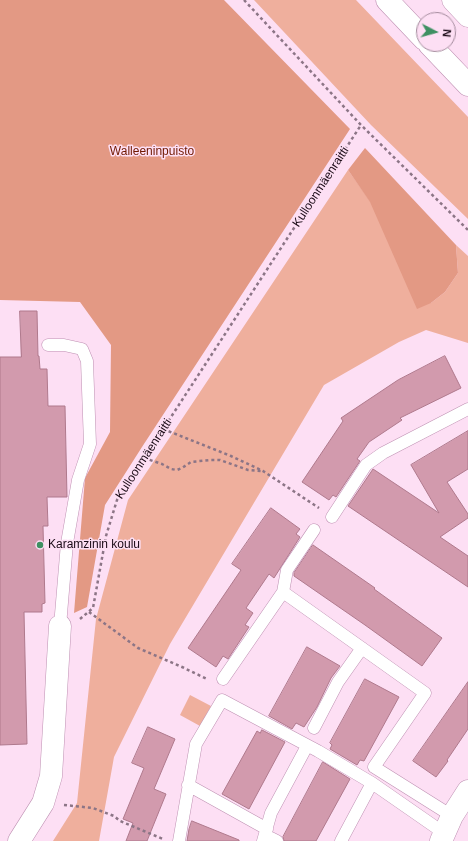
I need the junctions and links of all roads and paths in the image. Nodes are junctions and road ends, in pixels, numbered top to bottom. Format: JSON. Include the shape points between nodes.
{"nodes":[{"id":1,"x":244,"y":0,"type":"edge"},
{"id":2,"x":388,"y":0,"type":"edge"},
{"id":3,"x":453,"y":0,"type":"edge"},
{"id":4,"x":468,"y":16,"type":"edge"},
{"id":5,"x":416,"y":30,"type":"edge"},
{"id":6,"x":437,"y":52,"type":"edge"},
{"id":7,"x":468,"y":84,"type":"edge"},
{"id":8,"x":361,"y":125,"type":"junction"},
{"id":9,"x":468,"y":230,"type":"edge"},
{"id":10,"x":48,"y":345,"type":"dead end"},
{"id":11,"x":468,"y":409,"type":"edge"},
{"id":12,"x":163,"y":429,"type":"junction"},
{"id":13,"x":144,"y":458,"type":"junction"},
{"id":14,"x":263,"y":471,"type":"junction"},
{"id":15,"x":332,"y":517,"type":"joint"},
{"id":16,"x":314,"y":530,"type":"dead end"},
{"id":17,"x":283,"y":592,"type":"junction"},
{"id":18,"x":89,"y":612,"type":"junction"},
{"id":19,"x":60,"y":626,"type":"junction"},
{"id":20,"x":362,"y":648,"type":"junction"},
{"id":21,"x":223,"y":679,"type":"joint"},
{"id":22,"x":314,"y":728,"type":"dead end"},
{"id":23,"x":307,"y":746,"type":"junction"},
{"id":24,"x":372,"y":783,"type":"junction"},
{"id":25,"x":188,"y":785,"type":"junction"},
{"id":26,"x":468,"y":791,"type":"edge"},
{"id":27,"x":43,"y":802,"type":"junction"},
{"id":28,"x":446,"y":830,"type":"edge"},
{"id":29,"x":265,"y":835,"type":"edge"},
{"id":30,"x":19,"y":841,"type":"edge"},
{"id":31,"x":170,"y":841,"type":"edge"},
{"id":32,"x":178,"y":841,"type":"edge"},
{"id":33,"x":277,"y":841,"type":"edge"},
{"id":34,"x":341,"y":841,"type":"edge"}],
"edges":[{"from":1,"to":8,"type":"path"},
{"from":2,"to":5,"type":"main road"},
{"from":3,"to":4,"type":"main road"},
{"from":6,"to":7,"type":"main road"},
{"from":8,"to":9,"type":"path"},
{"from":8,"to":12,"type":"path","name":"Kulloonmäenraitti"},
{"from":10,"to":19,"type":"lane","via":[[64,344],[82,349],[88,361],[90,444],[78,480],[67,543]]},
{"from":11,"to":15,"type":"lane","via":[[383,452],[366,465]]},
{"from":12,"to":13,"type":"path","name":"Kulloonmäenraitti"},
{"from":12,"to":14,"type":"path"},
{"from":13,"to":14,"type":"path","via":[[177,470],[191,462],[220,460],[248,470]]},
{"from":13,"to":18,"type":"path","name":"Kulloonmäenraitti","via":[[117,500],[106,536],[93,608]]},
{"from":14,"to":15,"type":"path"},
{"from":16,"to":17,"type":"lane","via":[[287,570]]},
{"from":17,"to":20,"type":"lane"},
{"from":17,"to":21,"type":"lane"},
{"from":18,"to":19,"type":"path","via":[[80,619]]},
{"from":18,"to":21,"type":"path","via":[[138,648],[212,682]]},
{"from":19,"to":27,"type":"main road","via":[[51,776]]},
{"from":20,"to":22,"type":"lane","via":[[338,682]]},
{"from":20,"to":28,"type":"lane","via":[[425,693],[374,767]]},
{"from":23,"to":24,"type":"lane"},
{"from":23,"to":25,"type":"lane","via":[[222,700],[196,744]]},
{"from":23,"to":29,"type":"lane","via":[[271,813]]},
{"from":24,"to":28,"type":"lane"},
{"from":24,"to":34,"type":"lane"},
{"from":25,"to":29,"type":"lane"},
{"from":25,"to":32,"type":"lane"},
{"from":26,"to":28,"type":"main road"},
{"from":27,"to":30,"type":"main road"},
{"from":27,"to":31,"type":"path","via":[[93,808]]},
{"from":29,"to":33,"type":"lane"}]}
